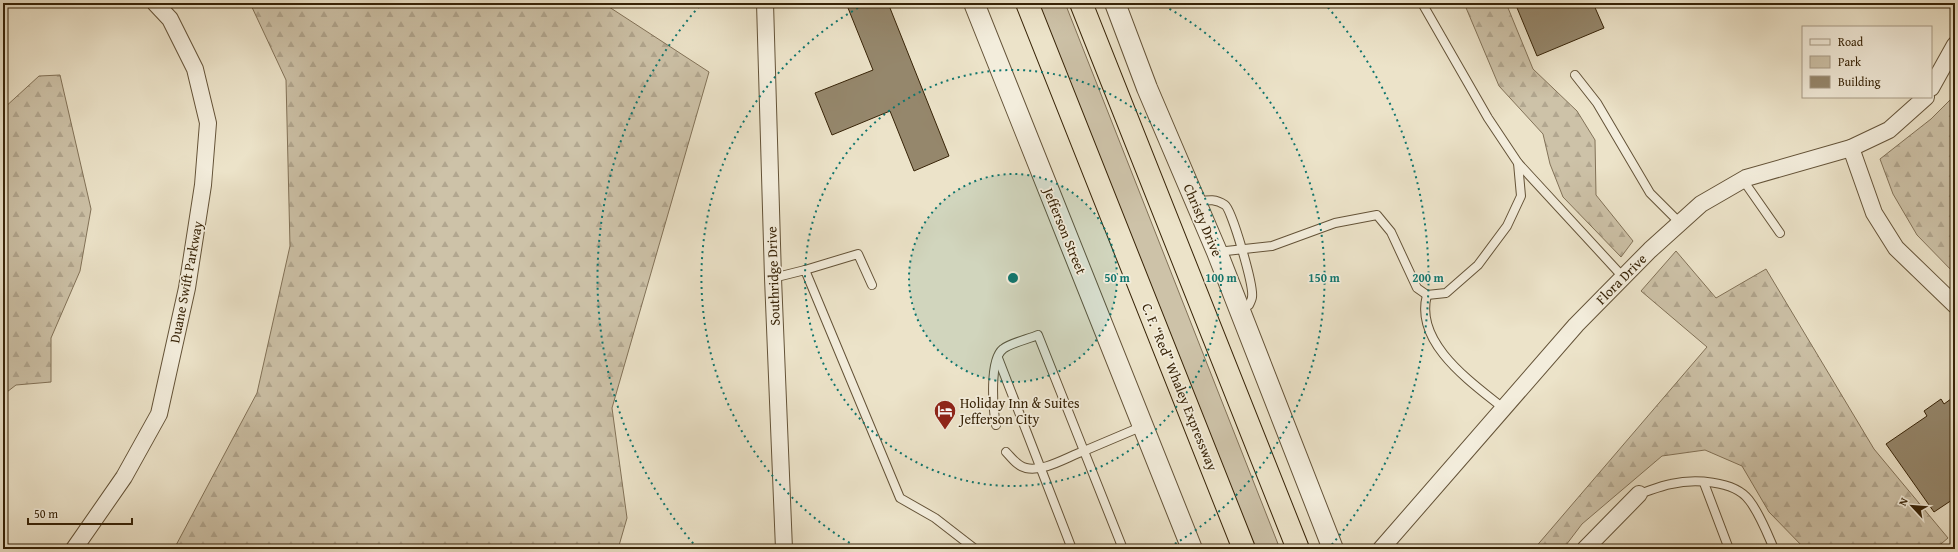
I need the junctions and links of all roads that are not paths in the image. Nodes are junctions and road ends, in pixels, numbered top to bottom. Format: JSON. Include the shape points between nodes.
{"nodes":[{"id":1,"x":155,"y":3,"type":"edge"},
{"id":2,"x":765,"y":3,"type":"edge"},
{"id":3,"x":974,"y":3,"type":"edge"},
{"id":4,"x":1027,"y":3,"type":"edge"},
{"id":5,"x":1081,"y":3,"type":"edge"},
{"id":6,"x":1114,"y":3,"type":"edge"},
{"id":7,"x":1422,"y":3,"type":"edge"},
{"id":8,"x":1955,"y":45,"type":"edge"},
{"id":9,"x":1575,"y":75,"type":"dead end"},
{"id":10,"x":1932,"y":86,"type":"edge"},
{"id":11,"x":1925,"y":98,"type":"edge"},
{"id":12,"x":1851,"y":148,"type":"junction"},
{"id":13,"x":1518,"y":163,"type":"junction"},
{"id":14,"x":1743,"y":180,"type":"junction"},
{"id":15,"x":1196,"y":202,"type":"junction"},
{"id":16,"x":1680,"y":223,"type":"junction"},
{"id":17,"x":1780,"y":233,"type":"dead end"},
{"id":18,"x":1241,"y":249,"type":"junction"},
{"id":19,"x":1217,"y":252,"type":"junction"},
{"id":20,"x":805,"y":270,"type":"junction"},
{"id":21,"x":773,"y":278,"type":"junction"},
{"id":22,"x":1623,"y":278,"type":"junction"},
{"id":23,"x":872,"y":285,"type":"dead end"},
{"id":24,"x":1427,"y":295,"type":"junction"},
{"id":25,"x":1955,"y":305,"type":"edge"},
{"id":26,"x":1240,"y":310,"type":"junction"},
{"id":27,"x":998,"y":356,"type":"junction"},
{"id":28,"x":1503,"y":408,"type":"junction"},
{"id":29,"x":996,"y":425,"type":"dead end"},
{"id":30,"x":1143,"y":426,"type":"junction"},
{"id":31,"x":1084,"y":451,"type":"junction"},
{"id":32,"x":1006,"y":452,"type":"dead end"},
{"id":33,"x":1040,"y":468,"type":"junction"},
{"id":34,"x":1704,"y":482,"type":"junction"},
{"id":35,"x":1639,"y":494,"type":"joint"},
{"id":36,"x":74,"y":549,"type":"edge"},
{"id":37,"x":784,"y":549,"type":"edge"},
{"id":38,"x":975,"y":549,"type":"edge"},
{"id":39,"x":1072,"y":549,"type":"edge"},
{"id":40,"x":1123,"y":549,"type":"edge"},
{"id":41,"x":1192,"y":549,"type":"edge"},
{"id":42,"x":1244,"y":549,"type":"edge"},
{"id":43,"x":1298,"y":549,"type":"edge"},
{"id":44,"x":1333,"y":549,"type":"edge"},
{"id":45,"x":1381,"y":549,"type":"edge"},
{"id":46,"x":1585,"y":549,"type":"edge"},
{"id":47,"x":1729,"y":549,"type":"edge"},
{"id":48,"x":1774,"y":549,"type":"edge"}],
"edges":[{"from":1,"to":36,"type":"street","name":"Duane Swift Parkway","via":[[170,19],[195,69],[208,123],[203,185],[187,288],[159,414],[124,477]]},
{"from":2,"to":21,"type":"street","name":"Southridge Drive"},
{"from":3,"to":30,"type":"street","name":"Jefferson Street"},
{"from":4,"to":42,"type":"highway","name":"C. F. “Red” Whaley Expressway"},
{"from":5,"to":43,"type":"highway"},
{"from":6,"to":15,"type":"street","name":"Christy Drive"},
{"from":7,"to":13,"type":"lane","via":[[1484,111]]},
{"from":8,"to":10,"type":"street"},
{"from":9,"to":16,"type":"lane","via":[[1597,103],[1650,193]]},
{"from":11,"to":12,"type":"street","name":"Flora Drive","via":[[1889,130]]},
{"from":12,"to":14,"type":"street","name":"Flora Drive"},
{"from":12,"to":25,"type":"street","via":[[1874,213],[1896,248]]},
{"from":13,"to":22,"type":"lane"},
{"from":13,"to":24,"type":"lane","via":[[1521,196],[1507,226],[1478,265],[1446,293]]},
{"from":14,"to":16,"type":"street","name":"Flora Drive","via":[[1701,204]]},
{"from":14,"to":17,"type":"lane"},
{"from":15,"to":18,"type":"lane","via":[[1213,199],[1227,206]]},
{"from":15,"to":19,"type":"street","name":"Christy Drive"},
{"from":16,"to":22,"type":"street","name":"Flora Drive"},
{"from":18,"to":19,"type":"lane"},
{"from":18,"to":24,"type":"lane","via":[[1272,246],[1334,223],[1377,215],[1391,232],[1417,288]]},
{"from":18,"to":26,"type":"lane","via":[[1251,279],[1252,297],[1249,305]]},
{"from":19,"to":26,"type":"street","name":"Christy Drive"},
{"from":20,"to":21,"type":"lane"},
{"from":20,"to":23,"type":"lane","via":[[858,254]]},
{"from":20,"to":38,"type":"lane","via":[[900,498],[935,518]]},
{"from":21,"to":37,"type":"street","name":"Southridge Drive"},
{"from":22,"to":28,"type":"street","name":"Flora Drive","via":[[1576,325]]},
{"from":24,"to":28,"type":"lane","via":[[1425,303],[1429,329],[1435,344],[1461,373]]},
{"from":26,"to":44,"type":"street","name":"Christy Drive"},
{"from":27,"to":29,"type":"lane","via":[[992,402]]},
{"from":27,"to":31,"type":"lane","via":[[1003,349],[1038,335]]},
{"from":27,"to":33,"type":"lane"},
{"from":28,"to":45,"type":"street","name":"Flora Drive"},
{"from":30,"to":31,"type":"lane"},
{"from":30,"to":41,"type":"street","name":"Jefferson Street"},
{"from":31,"to":33,"type":"lane"},
{"from":31,"to":40,"type":"lane"},
{"from":32,"to":33,"type":"lane","via":[[1014,462],[1025,468]]},
{"from":33,"to":39,"type":"lane"},
{"from":34,"to":35,"type":"lane","via":[[1670,484]]},
{"from":34,"to":47,"type":"lane"},
{"from":34,"to":48,"type":"lane","via":[[1721,483],[1749,499]]},
{"from":35,"to":46,"type":"street"}]}
